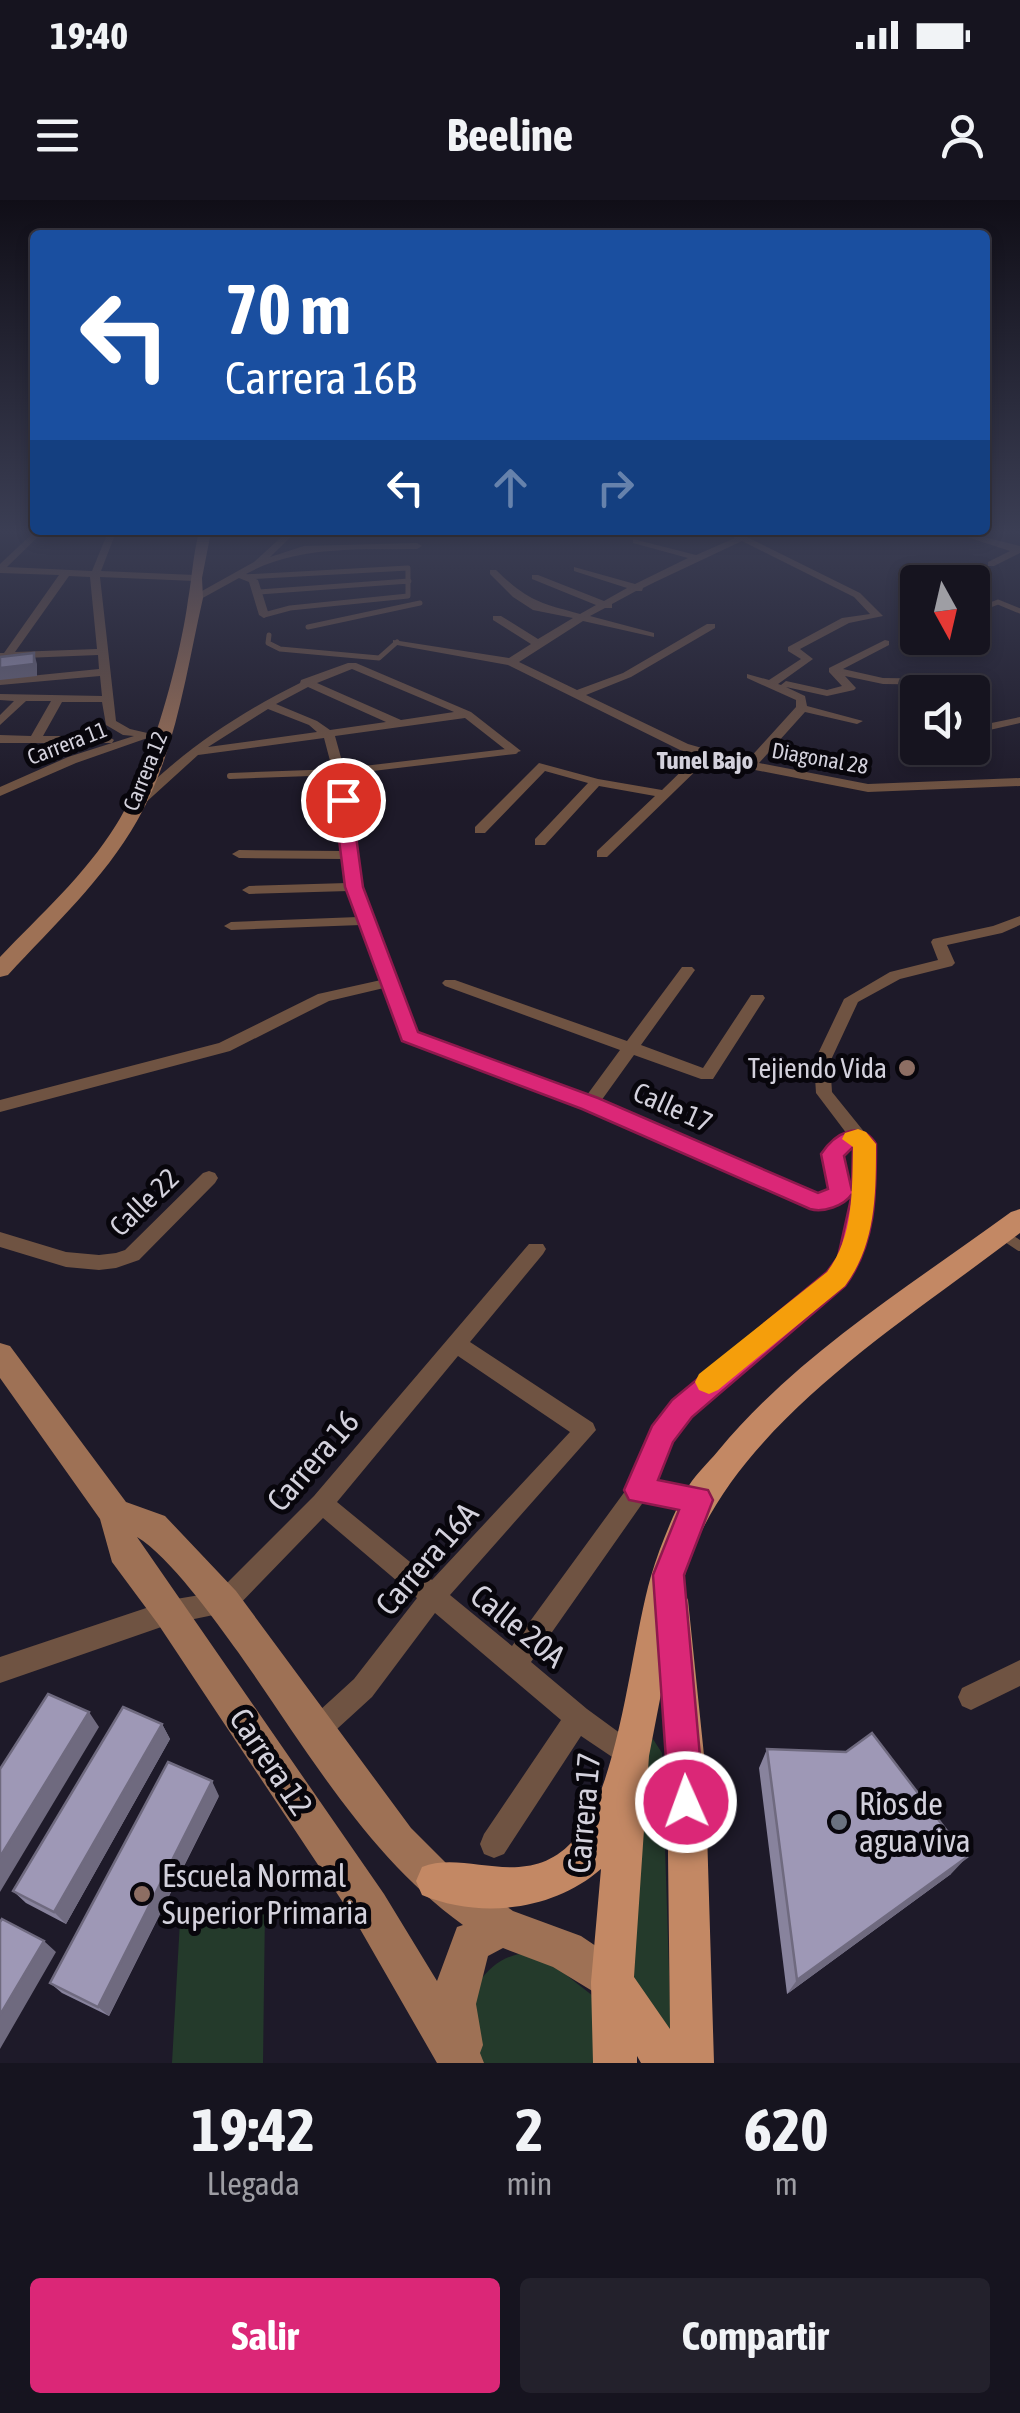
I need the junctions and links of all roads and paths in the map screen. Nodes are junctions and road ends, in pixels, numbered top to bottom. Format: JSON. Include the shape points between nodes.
{"nodes":[{"id":1,"x":31,"y":619,"type":"edge"},
{"id":2,"x":100,"y":619,"type":"edge"},
{"id":3,"x":190,"y":619,"type":"edge"},
{"id":4,"x":337,"y":619,"type":"edge"},
{"id":5,"x":498,"y":619,"type":"edge"},
{"id":6,"x":555,"y":619,"type":"edge"},
{"id":7,"x":582,"y":619,"type":"joint"},
{"id":8,"x":854,"y":619,"type":"edge"},
{"id":9,"x":331,"y":620,"type":"joint"},
{"id":10,"x":567,"y":626,"type":"junction"},
{"id":11,"x":712,"y":626,"type":"dead end"},
{"id":12,"x":308,"y":628,"type":"dead end"},
{"id":13,"x":269,"y":635,"type":"dead end"},
{"id":14,"x":650,"y":635,"type":"dead end"},
{"id":15,"x":397,"y":642,"type":"joint"},
{"id":16,"x":538,"y":644,"type":"junction"},
{"id":17,"x":885,"y":644,"type":"dead end"},
{"id":18,"x":104,"y":652,"type":"junction"},
{"id":19,"x":3,"y":656,"type":"edge"},
{"id":20,"x":511,"y":662,"type":"junction"},
{"id":21,"x":833,"y":670,"type":"junction"},
{"id":22,"x":104,"y":672,"type":"junction"},
{"id":23,"x":751,"y":676,"type":"dead end"},
{"id":24,"x":900,"y":681,"type":"edge"},
{"id":25,"x":0,"y":682,"type":"edge"},
{"id":26,"x":305,"y":682,"type":"junction"},
{"id":27,"x":770,"y":684,"type":"junction"},
{"id":28,"x":575,"y":695,"type":"junction"},
{"id":29,"x":0,"y":697,"type":"edge"},
{"id":30,"x":106,"y":699,"type":"junction"},
{"id":31,"x":22,"y":700,"type":"junction"},
{"id":32,"x":57,"y":701,"type":"junction"},
{"id":33,"x":268,"y":705,"type":"junction"},
{"id":34,"x":802,"y":708,"type":"junction"},
{"id":35,"x":468,"y":714,"type":"junction"},
{"id":36,"x":1020,"y":720,"type":"edge"},
{"id":37,"x":0,"y":722,"type":"edge"},
{"id":38,"x":857,"y":722,"type":"dead end"},
{"id":39,"x":404,"y":726,"type":"junction"},
{"id":40,"x":990,"y":728,"type":"edge"},
{"id":41,"x":127,"y":732,"type":"junction"},
{"id":42,"x":156,"y":734,"type":"junction"},
{"id":43,"x":329,"y":736,"type":"junction"},
{"id":44,"x":0,"y":740,"type":"edge"},
{"id":45,"x":34,"y":741,"type":"junction"},
{"id":46,"x":514,"y":750,"type":"joint"},
{"id":47,"x":198,"y":752,"type":"junction"},
{"id":48,"x":706,"y":754,"type":"junction"},
{"id":49,"x":750,"y":765,"type":"junction"},
{"id":50,"x":339,"y":772,"type":"junction"},
{"id":51,"x":230,"y":776,"type":"dead end"},
{"id":52,"x":596,"y":782,"type":"junction"},
{"id":53,"x":1020,"y":782,"type":"edge"},
{"id":54,"x":0,"y":792,"type":"edge"},
{"id":55,"x":664,"y":794,"type":"junction"},
{"id":56,"x":138,"y":802,"type":"junction"},
{"id":57,"x":480,"y":830,"type":"dead end"},
{"id":58,"x":540,"y":842,"type":"dead end"},
{"id":59,"x":239,"y":854,"type":"dead end"},
{"id":60,"x":602,"y":854,"type":"dead end"},
{"id":61,"x":351,"y":855,"type":"junction"},
{"id":62,"x":354,"y":887,"type":"junction"},
{"id":63,"x":249,"y":890,"type":"dead end"},
{"id":64,"x":1020,"y":920,"type":"edge"},
{"id":65,"x":364,"y":921,"type":"junction"},
{"id":66,"x":231,"y":926,"type":"dead end"},
{"id":67,"x":0,"y":970,"type":"edge"},
{"id":68,"x":687,"y":970,"type":"dead end"},
{"id":69,"x":390,"y":982,"type":"junction"},
{"id":70,"x":450,"y":983,"type":"dead end"},
{"id":71,"x":757,"y":998,"type":"dead end"},
{"id":72,"x":630,"y":1049,"type":"junction"},
{"id":73,"x":590,"y":1103,"type":"junction"},
{"id":74,"x":0,"y":1106,"type":"edge"},
{"id":75,"x":858,"y":1137,"type":"junction"},
{"id":76,"x":208,"y":1178,"type":"dead end"},
{"id":77,"x":1014,"y":1233,"type":"edge"},
{"id":78,"x":0,"y":1239,"type":"edge"},
{"id":79,"x":536,"y":1249,"type":"dead end"},
{"id":80,"x":451,"y":1350,"type":"junction"},
{"id":81,"x":0,"y":1355,"type":"edge"},
{"id":82,"x":639,"y":1490,"type":"junction"},
{"id":83,"x":698,"y":1500,"type":"junction"},
{"id":84,"x":322,"y":1503,"type":"junction"},
{"id":85,"x":115,"y":1513,"type":"junction"},
{"id":86,"x":668,"y":1575,"type":"junction"},
{"id":87,"x":432,"y":1598,"type":"junction"},
{"id":88,"x":224,"y":1602,"type":"junction"},
{"id":89,"x":170,"y":1612,"type":"junction"},
{"id":90,"x":514,"y":1664,"type":"junction"},
{"id":91,"x":0,"y":1670,"type":"edge"},
{"id":92,"x":1020,"y":1673,"type":"edge"},
{"id":93,"x":971,"y":1697,"type":"dead end"},
{"id":94,"x":578,"y":1718,"type":"junction"},
{"id":95,"x":317,"y":1730,"type":"junction"},
{"id":96,"x":630,"y":1756,"type":"junction"},
{"id":97,"x":494,"y":1844,"type":"dead end"},
{"id":98,"x":436,"y":1881,"type":"junction"},
{"id":99,"x":501,"y":1927,"type":"junction"},
{"id":100,"x":612,"y":1982,"type":"junction"},
{"id":101,"x":464,"y":2063,"type":"edge"},
{"id":102,"x":614,"y":2063,"type":"edge"},
{"id":103,"x":668,"y":2063,"type":"edge"},
{"id":104,"x":692,"y":2063,"type":"edge"}],
"edges":[{"from":1,"to":19,"type":"street"},
{"from":2,"to":18,"type":"street","name":"Carrera 11"},
{"from":3,"to":42,"type":"street","name":"Carrera 12"},
{"from":4,"to":9,"type":"lane"},
{"from":5,"to":16,"type":"street"},
{"from":6,"to":10,"type":"street"},
{"from":7,"to":10,"type":"street"},
{"from":7,"to":14,"type":"street"},
{"from":8,"to":27,"type":"street","via":[[792,649],[808,659]]},
{"from":9,"to":12,"type":"lane"},
{"from":10,"to":16,"type":"street"},
{"from":11,"to":28,"type":"street","via":[[627,675]]},
{"from":13,"to":15,"type":"lane","via":[[268,643],[280,649],[379,658]]},
{"from":15,"to":20,"type":"street","name":"Diagonal 28"},
{"from":16,"to":20,"type":"street"},
{"from":17,"to":21,"type":"street"},
{"from":18,"to":19,"type":"street"},
{"from":18,"to":22,"type":"street","name":"Carrera 11"},
{"from":20,"to":28,"type":"street","name":"Diagonal 28"},
{"from":21,"to":24,"type":"street"},
{"from":21,"to":27,"type":"street","via":[[850,688],[828,693]]},
{"from":22,"to":25,"type":"street"},
{"from":22,"to":30,"type":"street","name":"Carrera 11"},
{"from":23,"to":27,"type":"street"},
{"from":26,"to":33,"type":"street"},
{"from":26,"to":35,"type":"street","via":[[352,665]]},
{"from":26,"to":39,"type":"street"},
{"from":27,"to":34,"type":"street","via":[[801,698]]},
{"from":28,"to":48,"type":"street","name":"Diagonal 28"},
{"from":29,"to":31,"type":"street"},
{"from":30,"to":32,"type":"street"},
{"from":30,"to":41,"type":"street","name":"Carrera 11","via":[[110,723]]},
{"from":31,"to":32,"type":"street"},
{"from":31,"to":37,"type":"street"},
{"from":32,"to":45,"type":"street"},
{"from":33,"to":43,"type":"street"},
{"from":33,"to":47,"type":"street"},
{"from":34,"to":38,"type":"street"},
{"from":34,"to":49,"type":"street"},
{"from":35,"to":39,"type":"street"},
{"from":35,"to":46,"type":"street"},
{"from":36,"to":40,"type":"street"},
{"from":39,"to":43,"type":"street"},
{"from":41,"to":42,"type":"street","name":"Carrera 11"},
{"from":41,"to":45,"type":"street","via":[[99,741]]},
{"from":42,"to":54,"type":"street","name":"Carrera 11"},
{"from":42,"to":56,"type":"street","name":"Carrera 12"},
{"from":43,"to":47,"type":"street"},
{"from":43,"to":50,"type":"street"},
{"from":44,"to":45,"type":"street"},
{"from":46,"to":50,"type":"lane"},
{"from":47,"to":56,"type":"street"},
{"from":48,"to":49,"type":"street","name":"Diagonal 28"},
{"from":48,"to":55,"type":"street"},
{"from":49,"to":53,"type":"street","name":"Diagonal 28","via":[[868,788]]},
{"from":50,"to":51,"type":"lane"},
{"from":50,"to":61,"type":"street"},
{"from":52,"to":55,"type":"street"},
{"from":52,"to":57,"type":"street","via":[[543,766]]},
{"from":52,"to":58,"type":"street"},
{"from":55,"to":60,"type":"street"},
{"from":56,"to":67,"type":"street","name":"Carrera 12","via":[[101,857]]},
{"from":59,"to":61,"type":"street"},
{"from":61,"to":62,"type":"street"},
{"from":62,"to":63,"type":"street"},
{"from":62,"to":65,"type":"street"},
{"from":64,"to":75,"type":"street","via":[[938,942],[947,963],[895,976],[852,999],[822,1062],[824,1093]]},
{"from":65,"to":66,"type":"street"},
{"from":65,"to":69,"type":"street"},
{"from":68,"to":72,"type":"street"},
{"from":69,"to":73,"type":"street","name":"Calle 17","via":[[409,1036]]},
{"from":69,"to":74,"type":"street","via":[[324,997],[224,1047]]},
{"from":70,"to":72,"type":"street"},
{"from":71,"to":72,"type":"street","via":[[707,1075]]},
{"from":72,"to":73,"type":"street"},
{"from":73,"to":75,"type":"street","name":"Calle 17","via":[[818,1203],[840,1193],[832,1154]]},
{"from":75,"to":82,"type":"street","via":[[865,1144],[864,1208],[850,1260],[836,1279],[682,1408],[662,1435]]},
{"from":76,"to":78,"type":"street","name":"Calle 22","via":[[132,1256],[117,1262],[56,1258]]},
{"from":77,"to":83,"type":"main road","name":"Carrera 17","via":[[810,1377],[760,1422]]},
{"from":79,"to":80,"type":"street","name":"Carrera 16"},
{"from":80,"to":84,"type":"street","name":"Carrera 16"},
{"from":80,"to":87,"type":"street","name":"Carrera 16A","via":[[585,1430]]},
{"from":81,"to":85,"type":"street","name":"Carrera 12"},
{"from":82,"to":83,"type":"street"},
{"from":82,"to":90,"type":"street"},
{"from":83,"to":86,"type":"main road","name":"Carrera 17"},
{"from":84,"to":87,"type":"street","name":"Calle 20A"},
{"from":84,"to":88,"type":"street","name":"Carrera 16"},
{"from":85,"to":88,"type":"street","name":"Carrera 12","via":[[153,1528]]},
{"from":85,"to":89,"type":"street","name":"Carrera 12","via":[[124,1550]]},
{"from":86,"to":96,"type":"main road","name":"Carrera 17"},
{"from":86,"to":104,"type":"main road","name":"Carrera 17","via":[[686,1764]]},
{"from":87,"to":90,"type":"street","name":"Calle 20A"},
{"from":87,"to":95,"type":"street","name":"Carrera 16A","via":[[363,1688]]},
{"from":88,"to":89,"type":"street"},
{"from":88,"to":95,"type":"street","name":"Carrera 12"},
{"from":89,"to":91,"type":"street"},
{"from":89,"to":101,"type":"street","name":"Carrera 12","via":[[370,1908]]},
{"from":90,"to":94,"type":"street","name":"Calle 20A"},
{"from":92,"to":93,"type":"street"},
{"from":94,"to":96,"type":"street","name":"Calle 20A"},
{"from":94,"to":97,"type":"street"},
{"from":95,"to":98,"type":"street","name":"Carrera 12","via":[[396,1842]]},
{"from":96,"to":98,"type":"main road","via":[[600,1838],[584,1859],[524,1887],[479,1890]]},
{"from":96,"to":100,"type":"main road","name":"Carrera 17"},
{"from":98,"to":99,"type":"street","name":"Carrera 12"},
{"from":99,"to":100,"type":"street","name":"Carrera 12","via":[[566,1951]]},
{"from":99,"to":101,"type":"street","via":[[472,1942],[461,1972],[451,2011]]},
{"from":100,"to":102,"type":"main road","name":"Carrera 17"},
{"from":100,"to":103,"type":"main road"}]}
